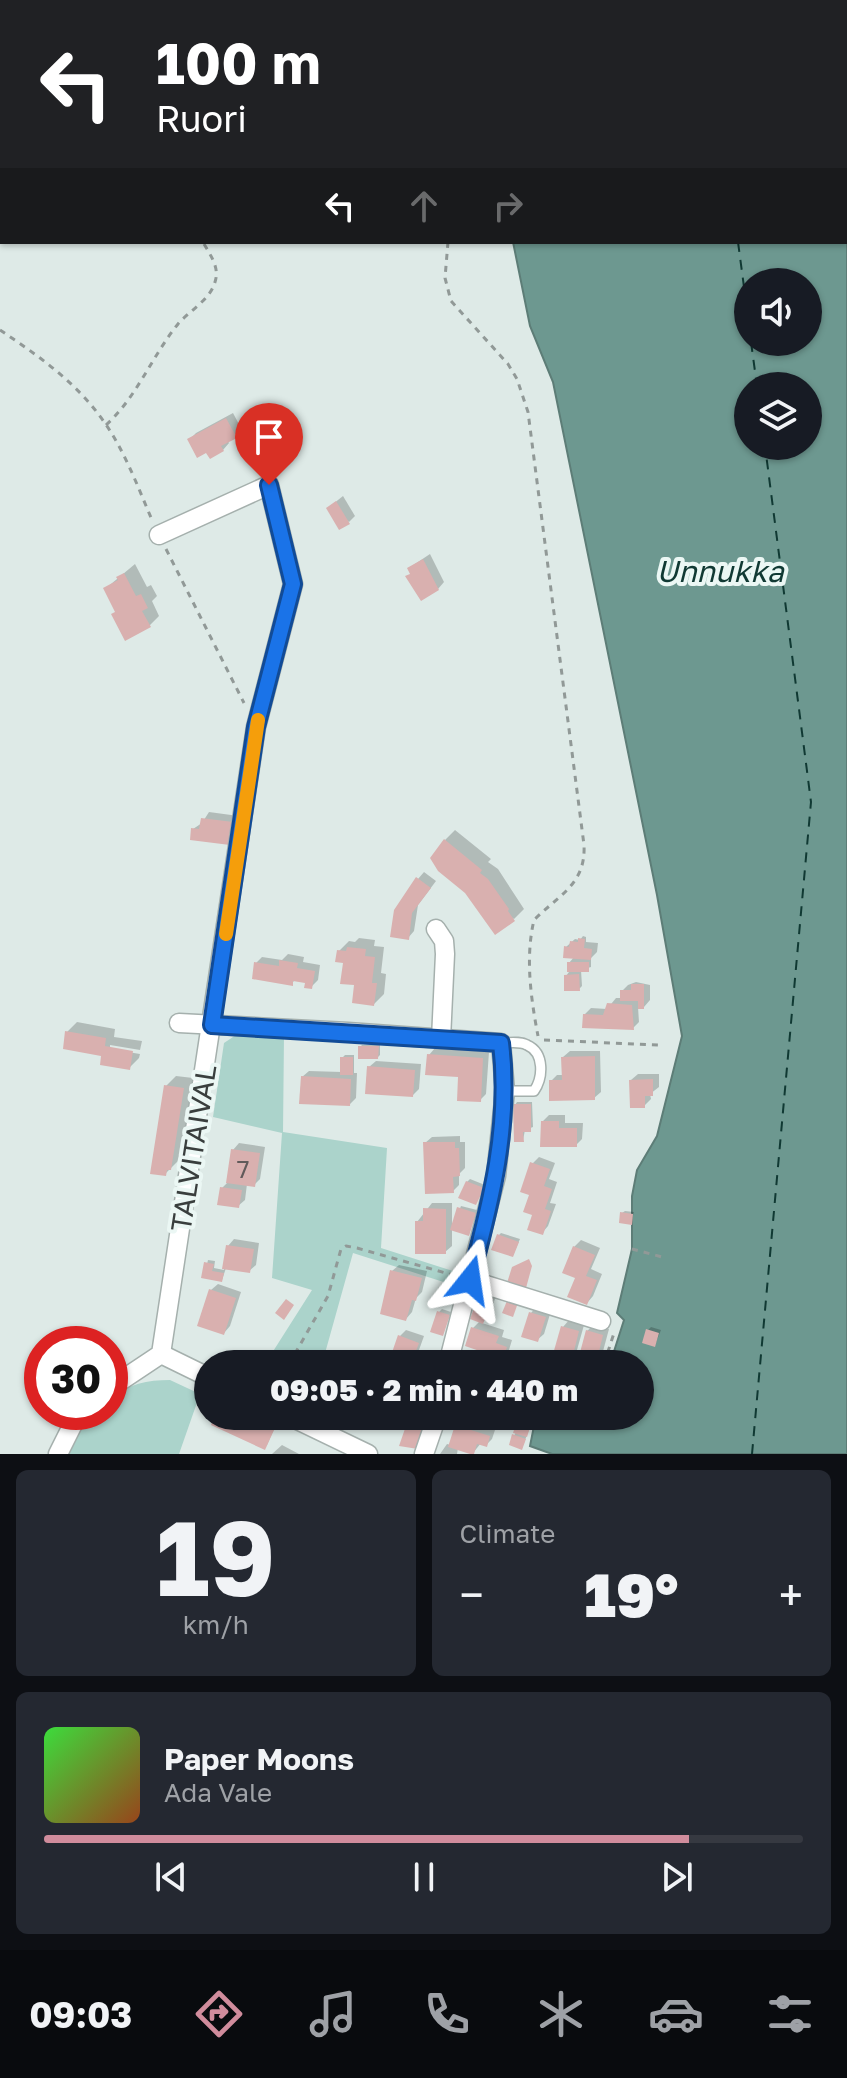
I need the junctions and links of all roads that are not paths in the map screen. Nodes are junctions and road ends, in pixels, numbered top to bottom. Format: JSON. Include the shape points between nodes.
{"nodes":[{"id":1,"x":159,"y":535,"type":"road end"},
{"id":2,"x":436,"y":929,"type":"dead end"},
{"id":3,"x":179,"y":1023,"type":"dead end"},
{"id":4,"x":212,"y":1025,"type":"junction"},
{"id":5,"x":441,"y":1039,"type":"junction"},
{"id":6,"x":501,"y":1043,"type":"junction"},
{"id":7,"x":505,"y":1091,"type":"junction"},
{"id":8,"x":470,"y":1280,"type":"junction"},
{"id":9,"x":609,"y":1322,"type":"road end"},
{"id":10,"x":452,"y":1350,"type":"edge"},
{"id":11,"x":161,"y":1354,"type":"junction"},
{"id":12,"x":194,"y":1370,"type":"edge"},
{"id":13,"x":128,"y":1376,"type":"edge"},
{"id":14,"x":70,"y":1430,"type":"edge"},
{"id":15,"x":318,"y":1430,"type":"edge"},
{"id":16,"x":432,"y":1430,"type":"edge"},
{"id":17,"x":58,"y":1454,"type":"edge"},
{"id":18,"x":368,"y":1454,"type":"edge"},
{"id":19,"x":424,"y":1454,"type":"edge"}],
"edges":[{"from":1,"to":4,"type":"street","name":"TALVITAIVAL","via":[[269,485],[293,584],[256,727]]},
{"from":2,"to":5,"type":"street","via":[[445,954]]},
{"from":3,"to":4,"type":"street"},
{"from":4,"to":5,"type":"street"},
{"from":4,"to":11,"type":"street","name":"TALVITAIVAL"},
{"from":5,"to":6,"type":"street"},
{"from":6,"to":7,"type":"street"},
{"from":6,"to":7,"type":"lane","via":[[525,1043],[541,1063],[534,1091]]},
{"from":7,"to":8,"type":"street","via":[[496,1176]]},
{"from":8,"to":9,"type":"street"},
{"from":8,"to":10,"type":"street"},
{"from":11,"to":12,"type":"street"},
{"from":11,"to":13,"type":"street"},
{"from":14,"to":17,"type":"street"},
{"from":15,"to":18,"type":"street"},
{"from":16,"to":19,"type":"street"}]}
